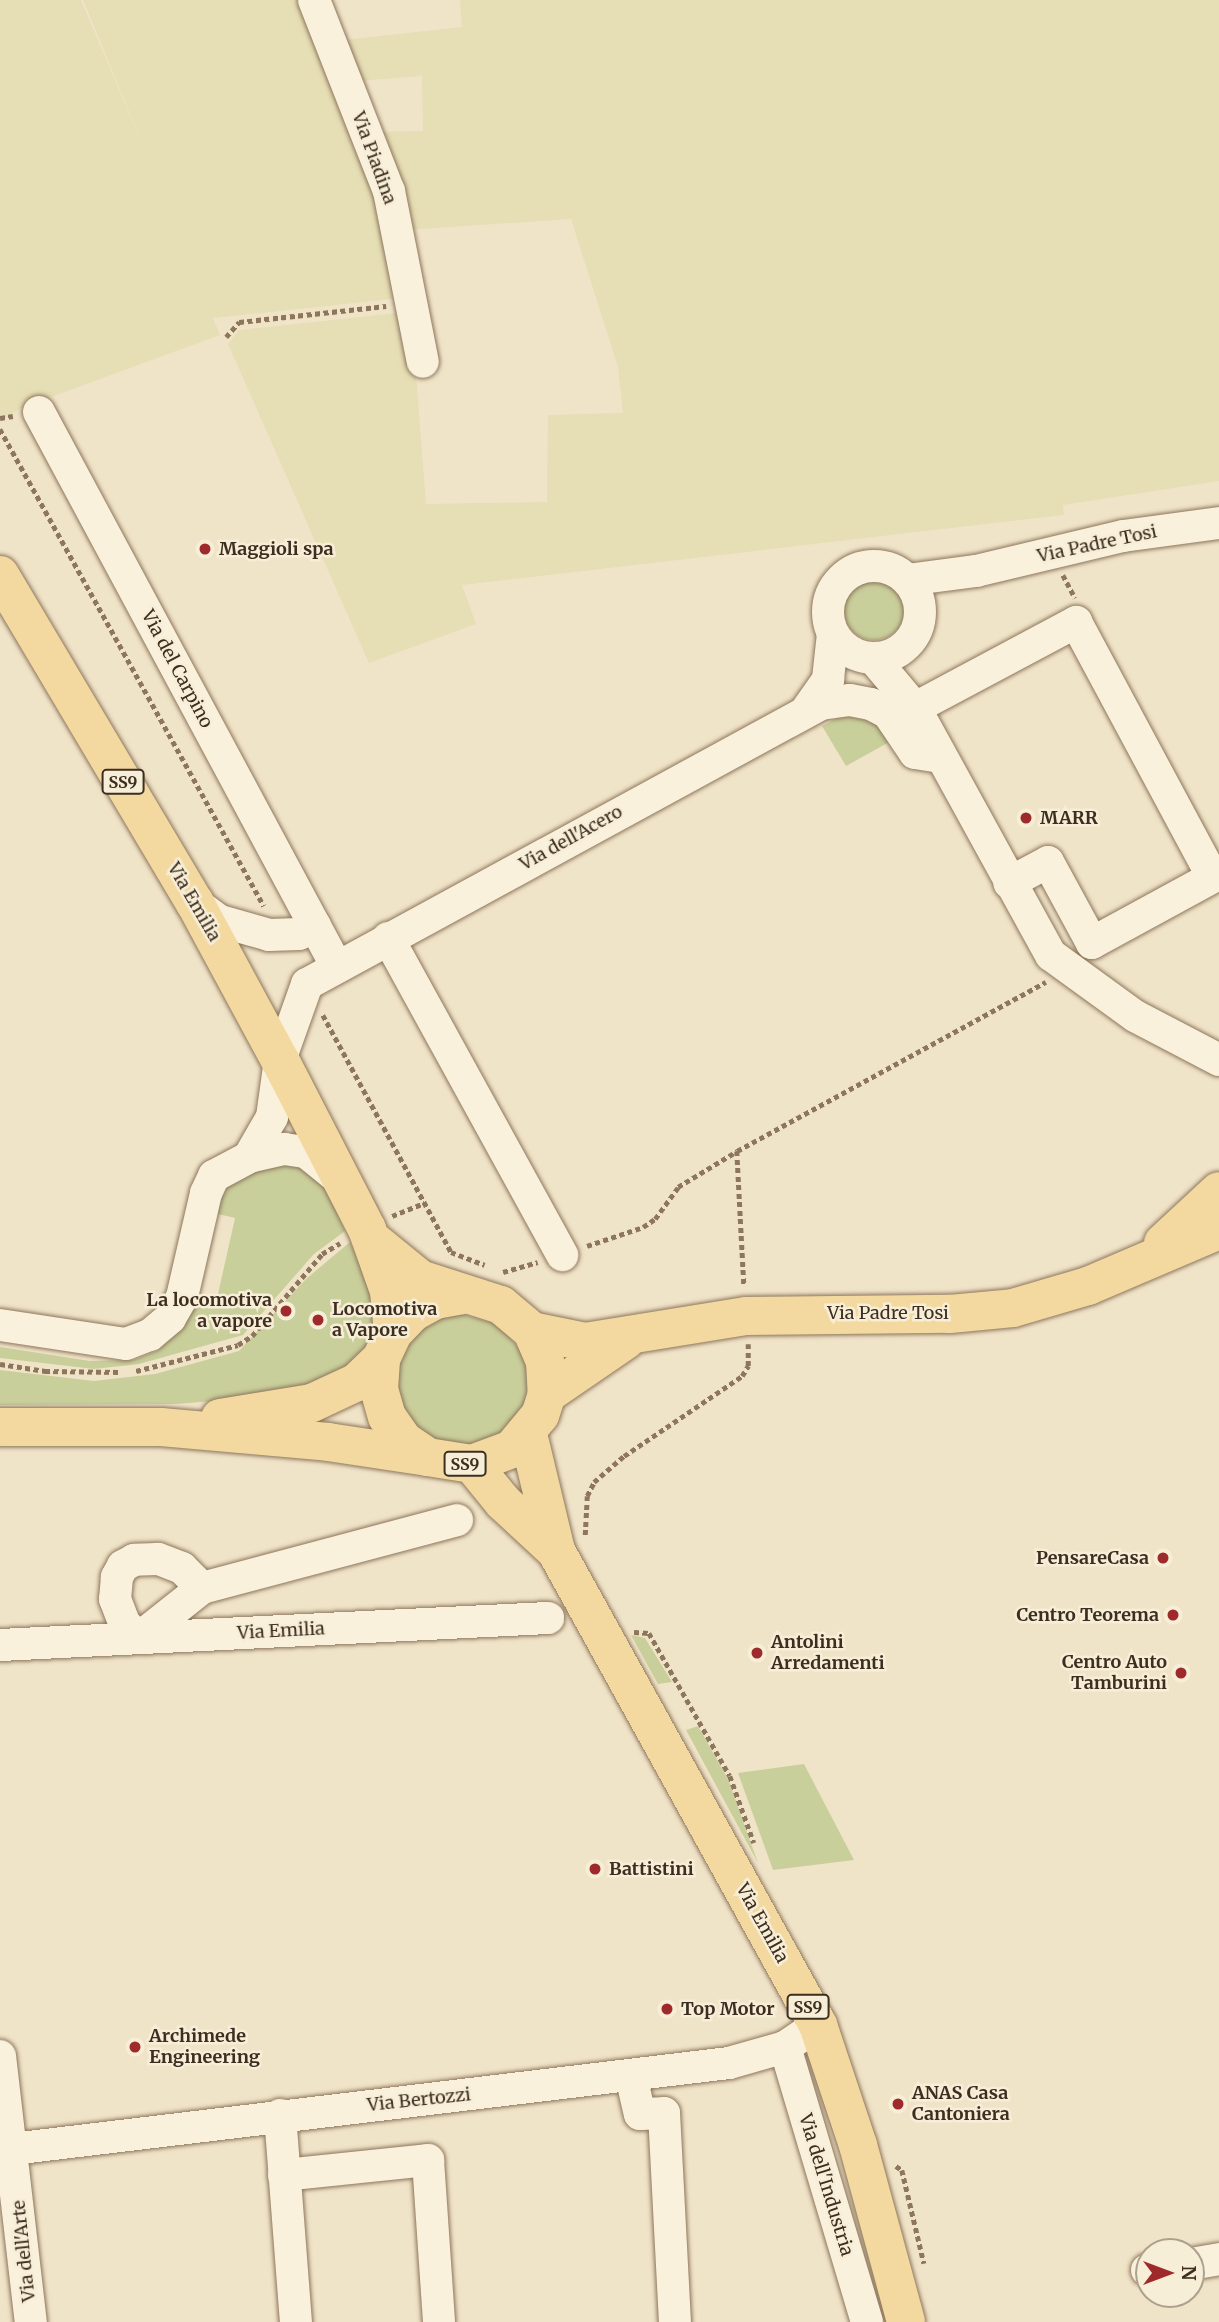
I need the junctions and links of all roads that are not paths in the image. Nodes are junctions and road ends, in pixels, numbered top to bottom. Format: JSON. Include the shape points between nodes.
{"nodes":[{"id":1,"x":314,"y":0,"type":"edge"},
{"id":2,"x":424,"y":362,"type":"dead end"},
{"id":3,"x":39,"y":412,"type":"dead end"},
{"id":4,"x":1219,"y":523,"type":"edge"},
{"id":5,"x":976,"y":571,"type":"junction"},
{"id":6,"x":0,"y":575,"type":"edge"},
{"id":7,"x":907,"y":580,"type":"junction"},
{"id":8,"x":10,"y":615,"type":"edge"},
{"id":9,"x":912,"y":633,"type":"junction"},
{"id":10,"x":833,"y":634,"type":"junction"},
{"id":11,"x":869,"y":658,"type":"junction"},
{"id":12,"x":923,"y":704,"type":"junction"},
{"id":13,"x":814,"y":707,"type":"junction"},
{"id":14,"x":948,"y":753,"type":"junction"},
{"id":15,"x":1009,"y":883,"type":"junction"},
{"id":16,"x":195,"y":903,"type":"junction"},
{"id":17,"x":315,"y":926,"type":"junction"},
{"id":18,"x":388,"y":938,"type":"junction"},
{"id":19,"x":337,"y":967,"type":"junction"},
{"id":20,"x":1205,"y":1055,"type":"edge"},
{"id":21,"x":280,"y":1060,"type":"junction"},
{"id":22,"x":1219,"y":1079,"type":"edge"},
{"id":23,"x":249,"y":1157,"type":"junction"},
{"id":24,"x":340,"y":1180,"type":"junction"},
{"id":25,"x":1219,"y":1191,"type":"edge"},
{"id":26,"x":378,"y":1229,"type":"junction"},
{"id":27,"x":1219,"y":1230,"type":"edge"},
{"id":28,"x":562,"y":1255,"type":"road end"},
{"id":29,"x":1140,"y":1262,"type":"junction"},
{"id":30,"x":462,"y":1296,"type":"junction"},
{"id":31,"x":0,"y":1325,"type":"edge"},
{"id":32,"x":532,"y":1331,"type":"junction"},
{"id":33,"x":631,"y":1337,"type":"junction"},
{"id":34,"x":387,"y":1346,"type":"junction"},
{"id":35,"x":547,"y":1394,"type":"junction"},
{"id":36,"x":0,"y":1410,"type":"edge"},
{"id":37,"x":39,"y":1424,"type":"junction"},
{"id":38,"x":0,"y":1427,"type":"edge"},
{"id":39,"x":161,"y":1427,"type":"junction"},
{"id":40,"x":528,"y":1434,"type":"junction"},
{"id":41,"x":428,"y":1457,"type":"junction"},
{"id":42,"x":472,"y":1464,"type":"junction"},
{"id":43,"x":457,"y":1520,"type":"dead end"},
{"id":44,"x":571,"y":1549,"type":"junction"},
{"id":45,"x":202,"y":1588,"type":"junction"},
{"id":46,"x":548,"y":1618,"type":"dead end"},
{"id":47,"x":139,"y":1638,"type":"junction"},
{"id":48,"x":0,"y":1645,"type":"edge"},
{"id":49,"x":818,"y":2025,"type":"junction"},
{"id":50,"x":785,"y":2047,"type":"junction"},
{"id":51,"x":0,"y":2056,"type":"edge"},
{"id":52,"x":631,"y":2076,"type":"junction"},
{"id":53,"x":280,"y":2115,"type":"junction"},
{"id":54,"x":12,"y":2149,"type":"junction"},
{"id":55,"x":284,"y":2175,"type":"junction"},
{"id":56,"x":12,"y":2259,"type":"edge"},
{"id":57,"x":31,"y":2322,"type":"edge"},
{"id":58,"x":296,"y":2322,"type":"edge"},
{"id":59,"x":439,"y":2322,"type":"edge"},
{"id":60,"x":676,"y":2322,"type":"edge"},
{"id":61,"x":867,"y":2322,"type":"edge"},
{"id":62,"x":906,"y":2322,"type":"edge"}],
"edges":[{"from":1,"to":2,"type":"street","name":"Via Piadina","via":[[389,191]]},
{"from":3,"to":17,"type":"street","name":"Via del Carpino"},
{"from":4,"to":5,"type":"street","name":"Via Padre Tosi","via":[[1082,544]]},
{"from":5,"to":7,"type":"street","name":"Via Padre Tosi"},
{"from":5,"to":9,"type":"street","name":"Via Padre Tosi","via":[[937,600]]},
{"from":6,"to":8,"type":"main road","name":"Via Emilia","number":"SS9"},
{"from":7,"to":9,"type":"street","via":[[918,599]]},
{"from":7,"to":10,"type":"street","via":[[874,566],[851,571],[829,599]]},
{"from":8,"to":16,"type":"main road","name":"Via Emilia","number":"SS9"},
{"from":9,"to":11,"type":"street","name":"Via Padre Tosi"},
{"from":9,"to":12,"type":"street"},
{"from":10,"to":11,"type":"street","via":[[841,645]]},
{"from":10,"to":13,"type":"street","name":"Via dell'Acero","via":[[828,679]]},
{"from":11,"to":12,"type":"street"},
{"from":11,"to":13,"type":"street","name":"Via dell'Acero"},
{"from":12,"to":14,"type":"street"},
{"from":12,"to":15,"type":"street","via":[[1076,622],[1213,877],[1092,943],[1048,862]]},
{"from":13,"to":14,"type":"street","name":"Via dell'Acero","via":[[850,700],[871,704],[888,713],[915,753]]},
{"from":13,"to":18,"type":"street","name":"Via dell'Acero"},
{"from":14,"to":15,"type":"street"},
{"from":15,"to":20,"type":"street","via":[[1051,955],[1067,970]]},
{"from":16,"to":17,"type":"street","via":[[220,921],[281,937]]},
{"from":16,"to":21,"type":"main road","name":"Via Emilia","number":"SS9"},
{"from":17,"to":19,"type":"street"},
{"from":18,"to":19,"type":"street","name":"Via dell'Acero"},
{"from":18,"to":28,"type":"street"},
{"from":19,"to":21,"type":"street","name":"Via dell'Acero","via":[[307,984]]},
{"from":20,"to":22,"type":"street"},
{"from":21,"to":23,"type":"street","via":[[272,1117]]},
{"from":21,"to":24,"type":"main road","name":"Via Emilia","number":"SS9"},
{"from":23,"to":24,"type":"street","via":[[284,1149],[306,1152]]},
{"from":23,"to":31,"type":"street","via":[[214,1176],[182,1297],[170,1318],[150,1335],[126,1344]]},
{"from":24,"to":26,"type":"main road","name":"Via Emilia","number":"SS9"},
{"from":25,"to":29,"type":"main road","name":"Via Padre Tosi"},
{"from":26,"to":30,"type":"main road","name":"Via Emilia","number":"SS9","via":[[420,1279]]},
{"from":26,"to":34,"type":"main road","name":"Via Emilia","number":"SS9","via":[[389,1291]]},
{"from":27,"to":29,"type":"main road","name":"Via Padre Tosi"},
{"from":29,"to":33,"type":"main road","name":"Via Padre Tosi","via":[[1088,1286],[1013,1308],[950,1314],[747,1316]]},
{"from":30,"to":32,"type":"main road","name":"Via Emilia","number":"SS9","via":[[501,1305]]},
{"from":30,"to":34,"type":"main road","name":"Via Emilia","number":"SS9","via":[[435,1300],[412,1313]]},
{"from":32,"to":33,"type":"main road","name":"Via Padre Tosi","via":[[563,1341]]},
{"from":32,"to":35,"type":"main road","name":"Via Emilia","number":"SS9","via":[[545,1361]]},
{"from":33,"to":35,"type":"main road","name":"Via Padre Tosi"},
{"from":34,"to":39,"type":"main road","via":[[357,1382],[312,1403]]},
{"from":34,"to":41,"type":"main road","name":"Via Emilia","number":"SS9","via":[[379,1389],[387,1417],[404,1441]]},
{"from":35,"to":40,"type":"main road","name":"Via Emilia","number":"SS9"},
{"from":36,"to":37,"type":"street"},
{"from":37,"to":38,"type":"main road"},
{"from":37,"to":39,"type":"main road"},
{"from":39,"to":41,"type":"main road","via":[[327,1442]]},
{"from":40,"to":42,"type":"main road","name":"Via Emilia","number":"SS9","via":[[493,1460]]},
{"from":40,"to":44,"type":"main road","name":"Via Emilia","number":"SS9"},
{"from":41,"to":42,"type":"main road","name":"Via Emilia","number":"SS9"},
{"from":42,"to":44,"type":"main road","name":"Via Emilia","number":"SS9","via":[[503,1502]]},
{"from":43,"to":45,"type":"street"},
{"from":44,"to":49,"type":"main road","name":"Via Emilia","number":"SS9"},
{"from":45,"to":47,"type":"street"},
{"from":45,"to":47,"type":"street","via":[[182,1568],[158,1559],[134,1560],[123,1566],[115,1599],[124,1623]]},
{"from":46,"to":47,"type":"street","name":"Via Emilia"},
{"from":47,"to":48,"type":"street","name":"Via Emilia"},
{"from":49,"to":50,"type":"street","name":"Via Bertozzi"},
{"from":49,"to":62,"type":"main road","name":"Via Emilia","number":"SS9","via":[[859,2145]]},
{"from":50,"to":52,"type":"street","name":"Via Bertozzi","via":[[738,2061]]},
{"from":50,"to":61,"type":"street","name":"Via dell'Industria"},
{"from":51,"to":54,"type":"street","name":"Via dell'Arte"},
{"from":52,"to":53,"type":"street","name":"Via Bertozzi"},
{"from":52,"to":60,"type":"street","via":[[640,2114],[664,2113]]},
{"from":53,"to":54,"type":"street","name":"Via Bertozzi"},
{"from":53,"to":55,"type":"street"},
{"from":54,"to":56,"type":"street","name":"Via dell'Arte"},
{"from":55,"to":58,"type":"street"},
{"from":55,"to":59,"type":"street","via":[[428,2160]]},
{"from":56,"to":57,"type":"street","name":"Via dell'Arte"}]}
